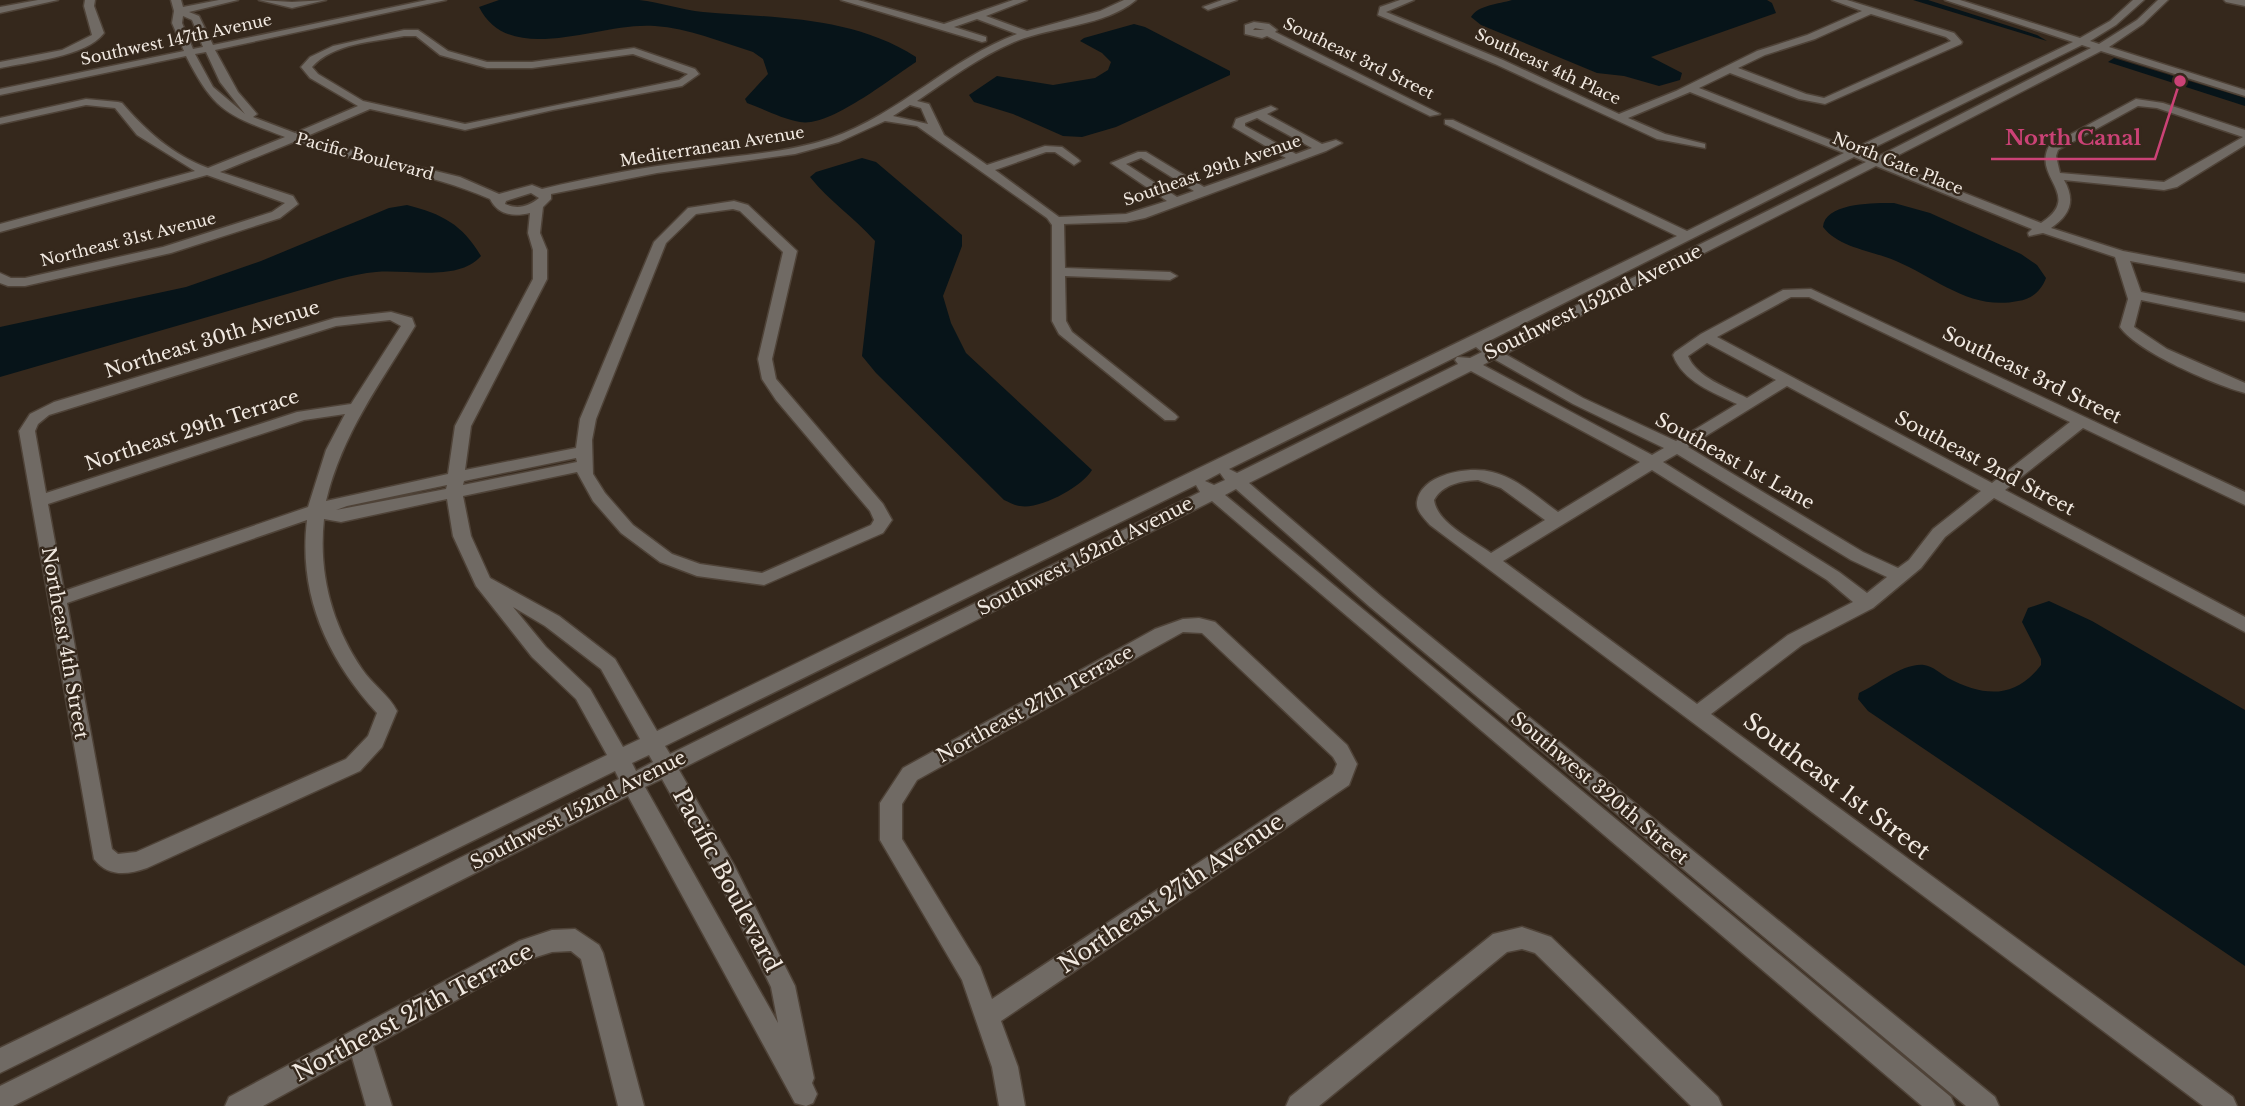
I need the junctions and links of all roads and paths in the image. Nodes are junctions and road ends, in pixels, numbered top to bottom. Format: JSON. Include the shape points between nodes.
{"nodes":[{"id":1,"x":53,"y":0,"type":"edge"},
{"id":2,"x":90,"y":0,"type":"edge"},
{"id":3,"x":213,"y":0,"type":"edge"},
{"id":4,"x":233,"y":0,"type":"edge"},
{"id":5,"x":264,"y":0,"type":"edge"},
{"id":6,"x":321,"y":0,"type":"edge"},
{"id":7,"x":441,"y":0,"type":"edge"},
{"id":8,"x":846,"y":0,"type":"edge"},
{"id":9,"x":1022,"y":0,"type":"edge"},
{"id":10,"x":1131,"y":0,"type":"edge"},
{"id":11,"x":1233,"y":0,"type":"edge"},
{"id":12,"x":1409,"y":0,"type":"edge"},
{"id":13,"x":1838,"y":0,"type":"edge"},
{"id":14,"x":1950,"y":0,"type":"edge"},
{"id":15,"x":2139,"y":0,"type":"edge"},
{"id":16,"x":2163,"y":0,"type":"edge"},
{"id":17,"x":2229,"y":0,"type":"edge"},
{"id":18,"x":2245,"y":3,"type":"edge"},
{"id":19,"x":1210,"y":4,"type":"edge"},
{"id":20,"x":178,"y":6,"type":"edge"},
{"id":21,"x":0,"y":10,"type":"edge"},
{"id":22,"x":1872,"y":10,"type":"junction"},
{"id":23,"x":981,"y":13,"type":"junction"},
{"id":24,"x":196,"y":18,"type":"junction"},
{"id":25,"x":177,"y":23,"type":"junction"},
{"id":26,"x":944,"y":27,"type":"junction"},
{"id":27,"x":1030,"y":33,"type":"junction"},
{"id":28,"x":1268,"y":33,"type":"dead end"},
{"id":29,"x":982,"y":39,"type":"dead end"},
{"id":30,"x":2083,"y":40,"type":"junction"},
{"id":31,"x":2104,"y":45,"type":"junction"},
{"id":32,"x":209,"y":48,"type":"junction"},
{"id":33,"x":189,"y":52,"type":"junction"},
{"id":34,"x":0,"y":65,"type":"edge"},
{"id":35,"x":1727,"y":68,"type":"junction"},
{"id":36,"x":2245,"y":85,"type":"edge"},
{"id":37,"x":1685,"y":90,"type":"junction"},
{"id":38,"x":0,"y":92,"type":"edge"},
{"id":39,"x":2245,"y":93,"type":"edge"},
{"id":40,"x":909,"y":102,"type":"junction"},
{"id":41,"x":363,"y":105,"type":"junction"},
{"id":42,"x":1271,"y":109,"type":"dead end"},
{"id":43,"x":1258,"y":114,"type":"junction"},
{"id":44,"x":886,"y":118,"type":"junction"},
{"id":45,"x":1618,"y":118,"type":"junction"},
{"id":46,"x":934,"y":119,"type":"junction"},
{"id":47,"x":0,"y":121,"type":"edge"},
{"id":48,"x":920,"y":123,"type":"junction"},
{"id":49,"x":261,"y":124,"type":"junction"},
{"id":50,"x":939,"y":134,"type":"junction"},
{"id":51,"x":2245,"y":134,"type":"edge"},
{"id":52,"x":289,"y":135,"type":"junction"},
{"id":53,"x":2245,"y":140,"type":"edge"},
{"id":54,"x":1336,"y":143,"type":"dead end"},
{"id":55,"x":1700,"y":146,"type":"dead end"},
{"id":56,"x":1321,"y":149,"type":"junction"},
{"id":57,"x":1847,"y":156,"type":"junction"},
{"id":58,"x":1295,"y":158,"type":"junction"},
{"id":59,"x":1074,"y":161,"type":"dead end"},
{"id":60,"x":1870,"y":165,"type":"junction"},
{"id":61,"x":986,"y":169,"type":"junction"},
{"id":62,"x":205,"y":172,"type":"junction"},
{"id":63,"x":2056,"y":176,"type":"junction"},
{"id":64,"x":470,"y":186,"type":"junction"},
{"id":65,"x":518,"y":191,"type":"junction"},
{"id":66,"x":1203,"y":192,"type":"junction"},
{"id":67,"x":542,"y":198,"type":"junction"},
{"id":68,"x":1176,"y":202,"type":"junction"},
{"id":69,"x":498,"y":203,"type":"junction"},
{"id":70,"x":515,"y":212,"type":"junction"},
{"id":71,"x":1055,"y":221,"type":"junction"},
{"id":72,"x":0,"y":228,"type":"edge"},
{"id":73,"x":2037,"y":232,"type":"junction"},
{"id":74,"x":534,"y":233,"type":"junction"},
{"id":75,"x":1687,"y":236,"type":"junction"},
{"id":76,"x":2114,"y":253,"type":"junction"},
{"id":77,"x":1059,"y":272,"type":"junction"},
{"id":78,"x":1170,"y":276,"type":"dead end"},
{"id":79,"x":2245,"y":278,"type":"edge"},
{"id":80,"x":4,"y":280,"type":"edge"},
{"id":81,"x":2135,"y":295,"type":"junction"},
{"id":82,"x":2245,"y":317,"type":"edge"},
{"id":83,"x":1706,"y":337,"type":"junction"},
{"id":84,"x":1474,"y":342,"type":"junction"},
{"id":85,"x":1491,"y":352,"type":"junction"},
{"id":86,"x":1451,"y":353,"type":"junction"},
{"id":87,"x":1469,"y":364,"type":"junction"},
{"id":88,"x":1787,"y":380,"type":"junction"},
{"id":89,"x":2245,"y":388,"type":"edge"},
{"id":90,"x":1748,"y":404,"type":"junction"},
{"id":91,"x":358,"y":408,"type":"junction"},
{"id":92,"x":38,"y":415,"type":"joint"},
{"id":93,"x":1170,"y":417,"type":"dead end"},
{"id":94,"x":2082,"y":421,"type":"junction"},
{"id":95,"x":1625,"y":424,"type":"junction"},
{"id":96,"x":1608,"y":437,"type":"junction"},
{"id":97,"x":1678,"y":448,"type":"junction"},
{"id":98,"x":585,"y":458,"type":"junction"},
{"id":99,"x":1651,"y":464,"type":"junction"},
{"id":100,"x":1218,"y":465,"type":"junction"},
{"id":101,"x":1192,"y":478,"type":"junction"},
{"id":102,"x":1236,"y":481,"type":"junction"},
{"id":103,"x":454,"y":485,"type":"junction"},
{"id":104,"x":1992,"y":490,"type":"junction"},
{"id":105,"x":1212,"y":492,"type":"junction"},
{"id":106,"x":2245,"y":499,"type":"edge"},
{"id":107,"x":40,"y":501,"type":"junction"},
{"id":108,"x":314,"y":512,"type":"junction"},
{"id":109,"x":1557,"y":520,"type":"junction"},
{"id":110,"x":1490,"y":561,"type":"junction"},
{"id":111,"x":1900,"y":576,"type":"junction"},
{"id":112,"x":482,"y":581,"type":"junction"},
{"id":113,"x":57,"y":600,"type":"junction"},
{"id":114,"x":1867,"y":603,"type":"junction"},
{"id":115,"x":2245,"y":625,"type":"edge"},
{"id":116,"x":1696,"y":715,"type":"junction"},
{"id":117,"x":653,"y":742,"type":"junction"},
{"id":118,"x":618,"y":758,"type":"junction"},
{"id":119,"x":1347,"y":764,"type":"joint"},
{"id":120,"x":666,"y":766,"type":"junction"},
{"id":121,"x":631,"y":783,"type":"junction"},
{"id":122,"x":987,"y":1016,"type":"junction"},
{"id":123,"x":359,"y":1040,"type":"junction"},
{"id":124,"x":0,"y":1061,"type":"edge"},
{"id":125,"x":0,"y":1099,"type":"edge"},
{"id":126,"x":805,"y":1100,"type":"edge"},
{"id":127,"x":238,"y":1106,"type":"edge"},
{"id":128,"x":379,"y":1106,"type":"edge"},
{"id":129,"x":631,"y":1106,"type":"edge"},
{"id":130,"x":1012,"y":1106,"type":"edge"},
{"id":131,"x":1299,"y":1106,"type":"edge"},
{"id":132,"x":1709,"y":1106,"type":"edge"},
{"id":133,"x":1942,"y":1106,"type":"edge"},
{"id":134,"x":1986,"y":1106,"type":"edge"},
{"id":135,"x":2224,"y":1106,"type":"edge"}],
"edges":[{"from":1,"to":21,"type":"street"},
{"from":2,"to":34,"type":"street","via":[[99,33],[75,49]]},
{"from":3,"to":20,"type":"street"},
{"from":4,"to":20,"type":"street"},
{"from":5,"to":6,"type":"street","via":[[292,5]]},
{"from":7,"to":32,"type":"street","name":"Southwest 147th Avenue"},
{"from":8,"to":26,"type":"street"},
{"from":9,"to":23,"type":"street"},
{"from":10,"to":27,"type":"street","name":"Mediterranean Avenue"},
{"from":11,"to":19,"type":"street"},
{"from":12,"to":45,"type":"street","name":"Southeast 4th Place","via":[[1383,9],[1381,14]]},
{"from":13,"to":22,"type":"street"},
{"from":14,"to":30,"type":"street"},
{"from":15,"to":30,"type":"street","name":"Southwest 152nd Avenue","via":[[2113,23]]},
{"from":16,"to":31,"type":"street","name":"Southwest 152nd Avenue"},
{"from":17,"to":18,"type":"street"},
{"from":20,"to":24,"type":"street"},
{"from":20,"to":25,"type":"street"},
{"from":22,"to":35,"type":"street"},
{"from":22,"to":35,"type":"street","via":[[1950,35],[1957,42],[1825,101]]},
{"from":23,"to":26,"type":"street"},
{"from":23,"to":27,"type":"street"},
{"from":24,"to":25,"type":"street"},
{"from":24,"to":32,"type":"street","name":"Pacific Boulevard"},
{"from":25,"to":33,"type":"street","name":"Pacific Boulevard"},
{"from":26,"to":29,"type":"street"},
{"from":27,"to":40,"type":"street","name":"Mediterranean Avenue","via":[[970,61]]},
{"from":28,"to":75,"type":"street","name":"Southeast 3rd Street","via":[[1434,114],[1450,116],[1449,122]]},
{"from":30,"to":31,"type":"street"},
{"from":30,"to":57,"type":"street","name":"Southwest 152nd Avenue"},
{"from":31,"to":36,"type":"street"},
{"from":31,"to":39,"type":"street"},
{"from":31,"to":60,"type":"street","name":"Southwest 152nd Avenue"},
{"from":32,"to":33,"type":"street","name":"Southwest 147th Avenue"},
{"from":32,"to":49,"type":"street","name":"Pacific Boulevard","via":[[240,104]]},
{"from":33,"to":38,"type":"street","name":"Southwest 147th Avenue"},
{"from":33,"to":49,"type":"street","name":"Pacific Boulevard","via":[[208,89],[235,114]]},
{"from":35,"to":37,"type":"street"},
{"from":37,"to":45,"type":"street"},
{"from":37,"to":57,"type":"street","name":"North Gate Place"},
{"from":40,"to":44,"type":"street","name":"Mediterranean Avenue"},
{"from":40,"to":46,"type":"street","via":[[925,106]]},
{"from":41,"to":41,"type":"street","via":[[306,67],[324,52],[412,33],[446,54],[501,65],[634,51],[694,74],[671,85],[465,127]]},
{"from":41,"to":52,"type":"street"},
{"from":42,"to":43,"type":"street"},
{"from":43,"to":56,"type":"street"},
{"from":43,"to":58,"type":"street","via":[[1241,121],[1239,127]]},
{"from":44,"to":48,"type":"street"},
{"from":44,"to":67,"type":"street","name":"Mediterranean Avenue","via":[[790,153],[599,180]]},
{"from":45,"to":55,"type":"street","name":"Southeast 4th Place","via":[[1661,137]]},
{"from":46,"to":48,"type":"street"},
{"from":46,"to":50,"type":"street"},
{"from":47,"to":62,"type":"street","via":[[86,102],[118,105],[141,133]]},
{"from":48,"to":50,"type":"street"},
{"from":49,"to":52,"type":"street","name":"Pacific Boulevard"},
{"from":50,"to":61,"type":"street"},
{"from":51,"to":63,"type":"street","via":[[2159,105],[2129,104],[2056,144],[2048,157]]},
{"from":52,"to":62,"type":"street"},
{"from":52,"to":64,"type":"street","name":"Pacific Boulevard"},
{"from":53,"to":63,"type":"street","via":[[2169,186]]},
{"from":54,"to":56,"type":"street","name":"Southeast 29th Avenue"},
{"from":56,"to":58,"type":"street","name":"Southeast 29th Avenue"},
{"from":57,"to":60,"type":"street","name":"North Gate Place"},
{"from":57,"to":75,"type":"street","name":"Southwest 152nd Avenue"},
{"from":58,"to":66,"type":"street","name":"Southeast 29th Avenue"},
{"from":59,"to":61,"type":"street","via":[[1058,149],[1045,149]]},
{"from":60,"to":73,"type":"street","name":"North Gate Place"},
{"from":60,"to":85,"type":"street","name":"Southwest 152nd Avenue"},
{"from":61,"to":71,"type":"street"},
{"from":62,"to":72,"type":"street"},
{"from":62,"to":80,"type":"street","name":"Northeast 31st Avenue","via":[[289,199],[292,204],[276,215],[166,250],[37,279]]},
{"from":63,"to":73,"type":"street","via":[[2065,207]]},
{"from":64,"to":65,"type":"street","name":"Pacific Boulevard"},
{"from":64,"to":69,"type":"street","name":"Pacific Boulevard","via":[[495,197]]},
{"from":65,"to":67,"type":"street","name":"Pacific Boulevard"},
{"from":65,"to":69,"type":"street"},
{"from":66,"to":68,"type":"street","name":"Southeast 29th Avenue"},
{"from":66,"to":68,"type":"street","via":[[1142,154],[1117,163]]},
{"from":67,"to":70,"type":"street","name":"Mediterranean Avenue"},
{"from":67,"to":74,"type":"street","name":"Pacific Boulevard"},
{"from":68,"to":71,"type":"street","name":"Southeast 29th Avenue","via":[[1126,218]]},
{"from":69,"to":70,"type":"street","name":"Pacific Boulevard"},
{"from":70,"to":74,"type":"street"},
{"from":71,"to":77,"type":"street"},
{"from":73,"to":76,"type":"street","name":"North Gate Place"},
{"from":74,"to":103,"type":"street","name":"Pacific Boulevard","via":[[540,250],[540,279],[463,426]]},
{"from":75,"to":84,"type":"street","name":"Southwest 152nd Avenue"},
{"from":76,"to":79,"type":"street","name":"North Gate Place"},
{"from":76,"to":81,"type":"street"},
{"from":77,"to":78,"type":"street"},
{"from":77,"to":93,"type":"street","via":[[1059,321],[1066,334]]},
{"from":81,"to":82,"type":"street"},
{"from":81,"to":89,"type":"street","via":[[2136,310],[2127,327],[2131,335]]},
{"from":83,"to":88,"type":"street","name":"Southeast 2nd Street"},
{"from":83,"to":90,"type":"street","via":[[1683,352],[1681,363]]},
{"from":83,"to":94,"type":"street","name":"Southeast 3rd Street","via":[[1788,293],[1801,292],[1830,300]]},
{"from":84,"to":85,"type":"street","name":"Southeast 1st Lane"},
{"from":84,"to":86,"type":"street","name":"Southwest 152nd Avenue"},
{"from":85,"to":87,"type":"street","name":"Southwest 152nd Avenue"},
{"from":85,"to":95,"type":"street","name":"Southeast 1st Lane"},
{"from":86,"to":87,"type":"street"},
{"from":86,"to":100,"type":"street","name":"Southwest 152nd Avenue"},
{"from":87,"to":96,"type":"street"},
{"from":87,"to":102,"type":"street","name":"Southwest 152nd Avenue"},
{"from":88,"to":90,"type":"street"},
{"from":88,"to":104,"type":"street","name":"Southeast 2nd Street"},
{"from":90,"to":97,"type":"street"},
{"from":91,"to":92,"type":"street","name":"Northeast 30th Avenue","via":[[407,321],[391,316],[335,322]]},
{"from":91,"to":107,"type":"street","name":"Northeast 29th Terrace","via":[[302,415]]},
{"from":91,"to":108,"type":"street","via":[[334,450]]},
{"from":92,"to":107,"type":"street","name":"Northeast 4th Street","via":[[27,431]]},
{"from":94,"to":104,"type":"street"},
{"from":94,"to":106,"type":"street","name":"Southeast 3rd Street"},
{"from":95,"to":96,"type":"street"},
{"from":95,"to":97,"type":"street","name":"Southeast 1st Lane"},
{"from":96,"to":99,"type":"street"},
{"from":97,"to":99,"type":"street"},
{"from":97,"to":111,"type":"street","name":"Southeast 1st Lane","via":[[1857,556]]},
{"from":98,"to":98,"type":"street","via":[[585,474],[627,529],[666,558],[697,570],[764,579],[877,529],[883,520],[769,379],[765,359],[790,251],[744,208],[734,205],[685,215],[660,242],[588,419]]},
{"from":98,"to":103,"type":"street"},
{"from":99,"to":109,"type":"street"},
{"from":99,"to":114,"type":"street","via":[[1833,576]]},
{"from":100,"to":101,"type":"street","name":"Southwest 152nd Avenue"},
{"from":100,"to":102,"type":"street","name":"Southwest 320th Street"},
{"from":101,"to":105,"type":"street","name":"Southwest 320th Street"},
{"from":101,"to":117,"type":"street","name":"Southwest 152nd Avenue"},
{"from":102,"to":105,"type":"street","name":"Southwest 152nd Avenue"},
{"from":102,"to":134,"type":"street","name":"Southwest 320th Street","via":[[1376,603]]},
{"from":103,"to":108,"type":"street","via":[[358,505],[341,516]]},
{"from":103,"to":112,"type":"street","name":"Pacific Boulevard","via":[[462,537]]},
{"from":104,"to":111,"type":"street","via":[[1939,533]]},
{"from":104,"to":115,"type":"street","name":"Southeast 2nd Street"},
{"from":105,"to":120,"type":"street","name":"Southwest 152nd Avenue"},
{"from":105,"to":133,"type":"street","name":"Southwest 320th Street"},
{"from":107,"to":113,"type":"street","name":"Northeast 4th Street"},
{"from":108,"to":113,"type":"street"},
{"from":108,"to":113,"type":"street","name":"Northeast 4th Street","via":[[312,570],[320,604],[355,675],[387,711],[380,736],[370,752],[353,765],[162,851],[120,865],[108,861],[102,852]]},
{"from":109,"to":110,"type":"street"},
{"from":109,"to":110,"type":"street","name":"Southeast 1st Street","via":[[1499,480],[1472,473],[1432,490],[1424,504],[1431,517]]},
{"from":110,"to":116,"type":"street","name":"Southeast 1st Street"},
{"from":111,"to":114,"type":"street"},
{"from":112,"to":117,"type":"street","name":"Pacific Boulevard","via":[[552,621],[608,664]]},
{"from":112,"to":118,"type":"street","name":"Pacific Boulevard","via":[[539,652],[583,694]]},
{"from":114,"to":116,"type":"street","via":[[1795,640]]},
{"from":116,"to":135,"type":"street","name":"Southeast 1st Street"},
{"from":117,"to":118,"type":"street","name":"Southwest 152nd Avenue"},
{"from":117,"to":120,"type":"street","name":"Pacific Boulevard"},
{"from":118,"to":121,"type":"street","name":"Pacific Boulevard"},
{"from":118,"to":124,"type":"street","name":"Southwest 152nd Avenue"},
{"from":119,"to":122,"type":"street","name":"Northeast 27th Avenue","via":[[1342,779]]},
{"from":119,"to":122,"type":"street","name":"Northeast 27th Terrace","via":[[1340,751],[1208,627],[1191,622],[1165,632],[910,774],[891,803],[891,840],[972,975]]},
{"from":120,"to":121,"type":"street","name":"Southwest 152nd Avenue"},
{"from":120,"to":126,"type":"street","name":"Pacific Boulevard","via":[[783,986]]},
{"from":121,"to":125,"type":"street","name":"Southwest 152nd Avenue"},
{"from":121,"to":126,"type":"street","name":"Pacific Boulevard"},
{"from":122,"to":130,"type":"street","via":[[1005,1067]]},
{"from":123,"to":127,"type":"street","name":"Northeast 27th Terrace"},
{"from":123,"to":128,"type":"street"},
{"from":123,"to":129,"type":"street","name":"Northeast 27th Terrace","via":[[527,949],[575,940],[591,953]]},
{"from":131,"to":132,"type":"street","via":[[1501,943],[1522,938],[1543,945]]}]}
